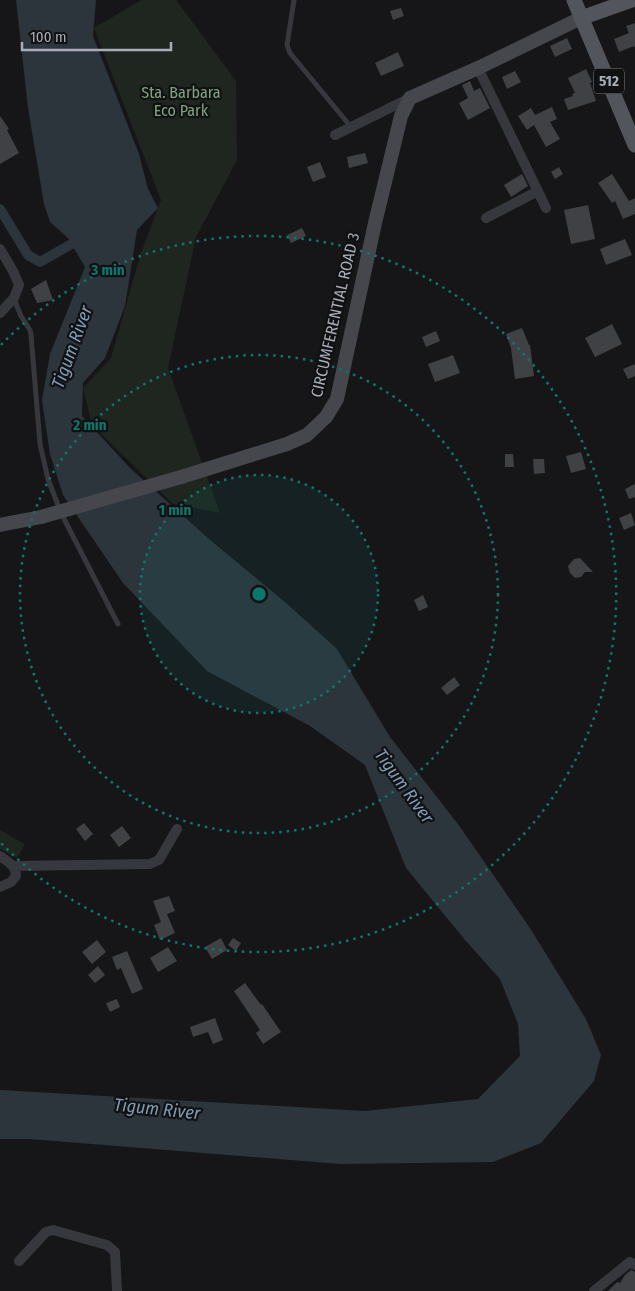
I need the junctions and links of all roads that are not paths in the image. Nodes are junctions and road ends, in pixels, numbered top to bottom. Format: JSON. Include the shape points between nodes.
{"nodes":[{"id":1,"x":294,"y":0,"type":"edge"},
{"id":2,"x":574,"y":0,"type":"edge"},
{"id":3,"x":632,"y":0,"type":"edge"},
{"id":4,"x":614,"y":3,"type":"edge"},
{"id":5,"x":581,"y":18,"type":"junction"},
{"id":6,"x":478,"y":68,"type":"junction"},
{"id":7,"x":410,"y":98,"type":"junction"},
{"id":8,"x":351,"y":127,"type":"junction"},
{"id":9,"x":335,"y":135,"type":"dead end"},
{"id":10,"x":635,"y":145,"type":"edge"},
{"id":11,"x":538,"y":191,"type":"junction"},
{"id":12,"x":546,"y":208,"type":"dead end"},
{"id":13,"x":486,"y":218,"type":"dead end"},
{"id":14,"x":0,"y":249,"type":"edge"},
{"id":15,"x":14,"y":298,"type":"junction"},
{"id":16,"x":0,"y":313,"type":"edge"},
{"id":17,"x":0,"y":525,"type":"edge"},
{"id":18,"x":118,"y":624,"type":"dead end"},
{"id":19,"x":177,"y":829,"type":"dead end"},
{"id":20,"x":0,"y":856,"type":"edge"},
{"id":21,"x":14,"y":866,"type":"junction"},
{"id":22,"x":0,"y":887,"type":"edge"},
{"id":23,"x":18,"y":1261,"type":"dead end"},
{"id":24,"x":635,"y":1265,"type":"edge"},
{"id":25,"x":117,"y":1291,"type":"edge"},
{"id":26,"x":594,"y":1291,"type":"edge"}],
"edges":[{"from":1,"to":8,"type":"lane","via":[[287,45],[290,53]]},
{"from":2,"to":5,"type":"main road"},
{"from":3,"to":4,"type":"main road"},
{"from":4,"to":5,"type":"main road"},
{"from":5,"to":6,"type":"main road"},
{"from":5,"to":10,"type":"main road","number":"512"},
{"from":6,"to":7,"type":"main road"},
{"from":6,"to":11,"type":"street"},
{"from":7,"to":8,"type":"street"},
{"from":7,"to":17,"type":"main road","name":"CIRCUMFERENTIAL ROAD 3","bridge":true,"via":[[401,116],[375,223],[337,399],[326,417],[307,435],[287,444],[41,517]]},
{"from":8,"to":9,"type":"street"},
{"from":11,"to":12,"type":"street"},
{"from":11,"to":13,"type":"street"},
{"from":14,"to":15,"type":"street","via":[[19,285]]},
{"from":15,"to":16,"type":"street"},
{"from":15,"to":18,"type":"lane","via":[[31,335],[40,444],[48,479],[61,514]]},
{"from":19,"to":21,"type":"street","via":[[159,860],[150,864]]},
{"from":20,"to":21,"type":"street"},
{"from":21,"to":22,"type":"street","via":[[16,876]]},
{"from":23,"to":25,"type":"street","via":[[46,1232],[53,1230],[107,1245],[115,1252]]},
{"from":24,"to":26,"type":"street","via":[[630,1262]]}]}
